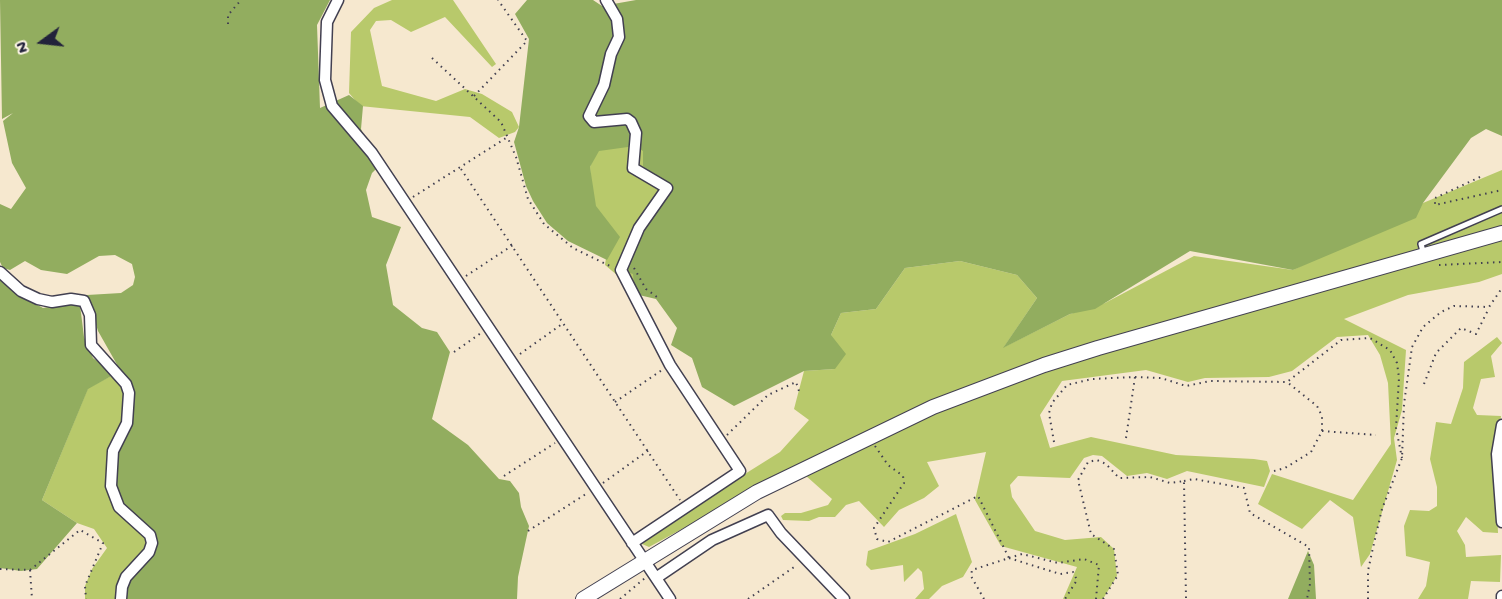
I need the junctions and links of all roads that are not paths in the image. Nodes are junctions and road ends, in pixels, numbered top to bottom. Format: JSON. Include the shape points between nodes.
{"nodes":[{"id":1,"x":338,"y":0,"type":"edge"},
{"id":2,"x":606,"y":0,"type":"edge"},
{"id":3,"x":1502,"y":209,"type":"edge"},
{"id":4,"x":1502,"y":233,"type":"edge"},
{"id":5,"x":1424,"y":255,"type":"junction"},
{"id":6,"x":0,"y":272,"type":"edge"},
{"id":7,"x":1502,"y":425,"type":"edge"},
{"id":8,"x":1502,"y":522,"type":"edge"},
{"id":9,"x":632,"y":543,"type":"junction"},
{"id":10,"x":650,"y":570,"type":"junction"},
{"id":11,"x":121,"y":599,"type":"edge"},
{"id":12,"x":583,"y":599,"type":"edge"},
{"id":13,"x":670,"y":599,"type":"edge"},
{"id":14,"x":844,"y":599,"type":"edge"}],
"edges":[{"from":1,"to":9,"type":"street","via":[[327,21],[325,80],[332,106],[372,153]]},
{"from":2,"to":9,"type":"street","via":[[617,19],[620,37],[590,116],[594,122],[632,122],[636,133],[633,168],[667,188],[639,228],[623,265],[670,365],[740,471]]},
{"from":3,"to":5,"type":"lane","via":[[1421,244]]},
{"from":4,"to":5,"type":"street"},
{"from":5,"to":10,"type":"street","via":[[1199,317],[1044,365],[933,407],[757,492]]},
{"from":6,"to":11,"type":"street","via":[[21,291],[38,299],[84,301],[90,315],[91,345],[126,384],[127,423],[113,451],[111,486],[119,507],[150,535],[152,543],[149,552],[126,577]]},
{"from":7,"to":8,"type":"street","via":[[1497,454]]},
{"from":9,"to":10,"type":"street"},
{"from":10,"to":12,"type":"street"},
{"from":10,"to":13,"type":"street"},
{"from":10,"to":14,"type":"street","via":[[768,515]]}]}
